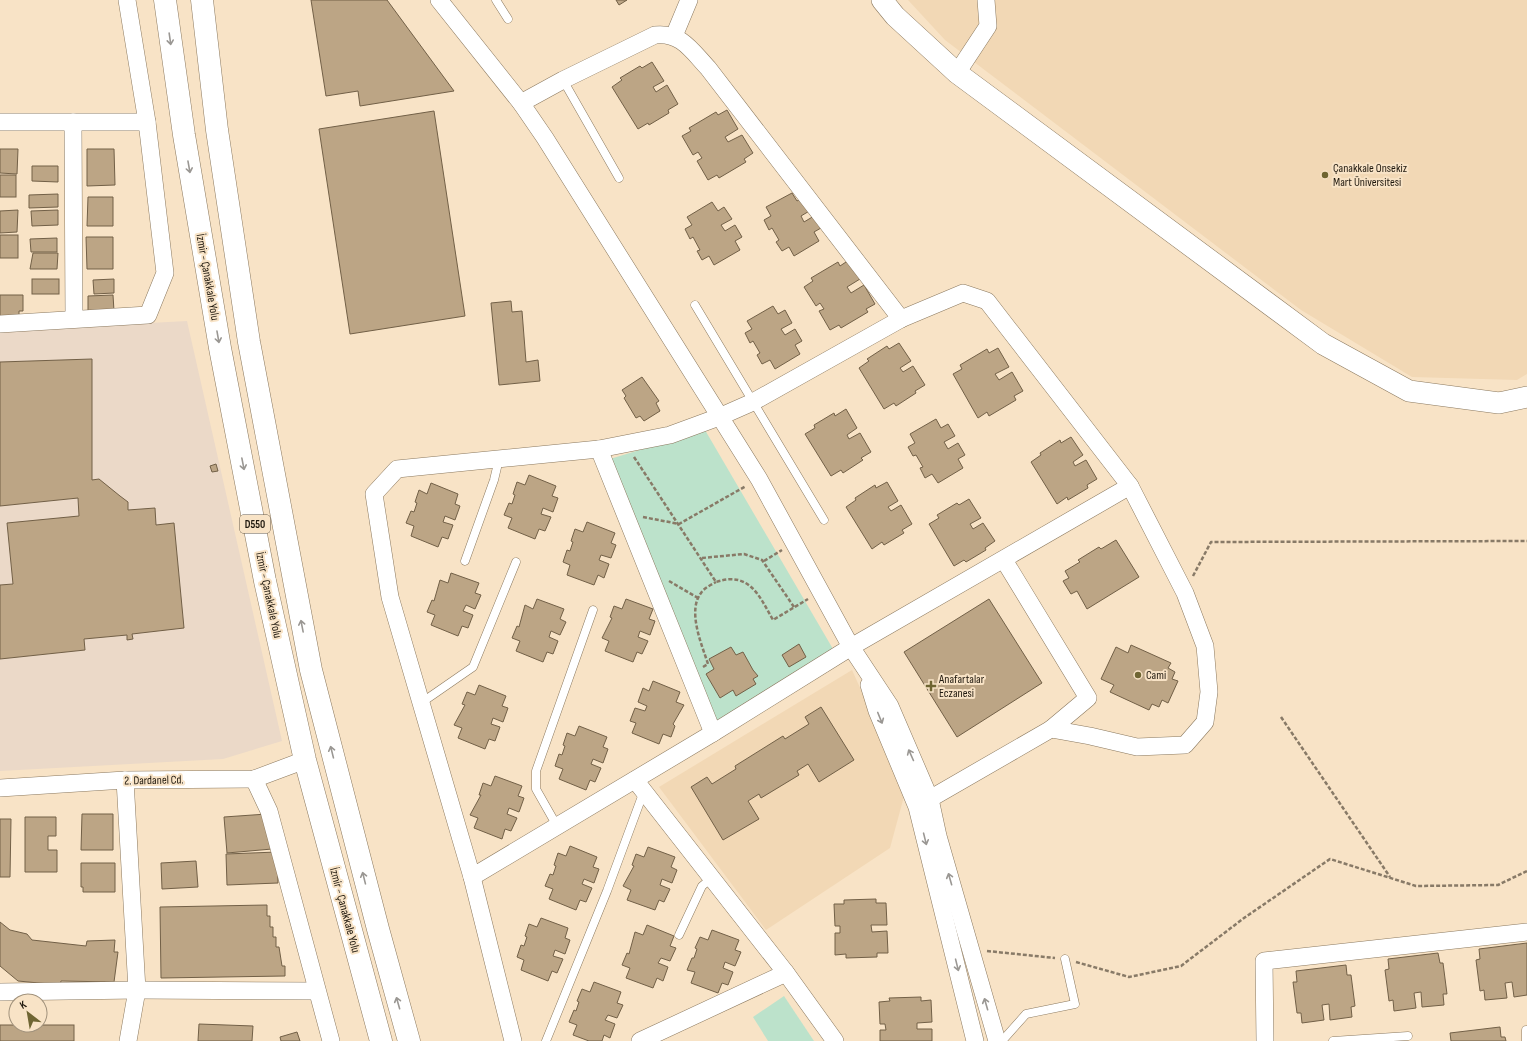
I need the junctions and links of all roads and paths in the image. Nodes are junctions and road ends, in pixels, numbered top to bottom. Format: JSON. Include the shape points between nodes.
{"nodes":[{"id":1,"x":127,"y":0,"type":"edge"},
{"id":2,"x":165,"y":0,"type":"edge"},
{"id":3,"x":202,"y":0,"type":"edge"},
{"id":4,"x":439,"y":0,"type":"edge"},
{"id":5,"x":496,"y":0,"type":"edge"},
{"id":6,"x":689,"y":0,"type":"edge"},
{"id":7,"x":882,"y":0,"type":"edge"},
{"id":8,"x":986,"y":0,"type":"edge"},
{"id":9,"x":508,"y":19,"type":"dead end"},
{"id":10,"x":674,"y":36,"type":"junction"},
{"id":11,"x":957,"y":73,"type":"junction"},
{"id":12,"x":563,"y":80,"type":"junction"},
{"id":13,"x":521,"y":103,"type":"junction"},
{"id":14,"x":0,"y":122,"type":"edge"},
{"id":15,"x":73,"y":122,"type":"junction"},
{"id":16,"x":147,"y":122,"type":"junction"},
{"id":17,"x":619,"y":178,"type":"dead end"},
{"id":18,"x":695,"y":305,"type":"dead end"},
{"id":19,"x":74,"y":319,"type":"junction"},
{"id":20,"x":901,"y":319,"type":"junction"},
{"id":21,"x":0,"y":324,"type":"edge"},
{"id":22,"x":1527,"y":397,"type":"edge"},
{"id":23,"x":753,"y":402,"type":"junction"},
{"id":24,"x":719,"y":417,"type":"junction"},
{"id":25,"x":625,"y":444,"type":"junction"},
{"id":26,"x":599,"y":449,"type":"junction"},
{"id":27,"x":499,"y":459,"type":"junction"},
{"id":28,"x":759,"y":479,"type":"junction"},
{"id":29,"x":1130,"y":486,"type":"junction"},
{"id":30,"x":626,"y":515,"type":"junction"},
{"id":31,"x":824,"y":520,"type":"dead end"},
{"id":32,"x":679,"y":524,"type":"junction"},
{"id":33,"x":1527,"y":541,"type":"edge"},
{"id":34,"x":794,"y":543,"type":"junction"},
{"id":35,"x":702,"y":558,"type":"junction"},
{"id":36,"x":1004,"y":560,"type":"junction"},
{"id":37,"x":465,"y":561,"type":"dead end"},
{"id":38,"x":764,"y":561,"type":"junction"},
{"id":39,"x":516,"y":562,"type":"dead end"},
{"id":40,"x":647,"y":569,"type":"junction"},
{"id":41,"x":716,"y":582,"type":"junction"},
{"id":42,"x":821,"y":592,"type":"junction"},
{"id":43,"x":1185,"y":593,"type":"junction"},
{"id":44,"x":698,"y":598,"type":"junction"},
{"id":45,"x":794,"y":607,"type":"junction"},
{"id":46,"x":593,"y":610,"type":"dead end"},
{"id":47,"x":852,"y":648,"type":"junction"},
{"id":48,"x":690,"y":675,"type":"junction"},
{"id":49,"x":421,"y":702,"type":"junction"},
{"id":50,"x":1281,"y":717,"type":"dead end"},
{"id":51,"x":1051,"y":730,"type":"junction"},
{"id":52,"x":713,"y":733,"type":"junction"},
{"id":53,"x":305,"y":760,"type":"junction"},
{"id":54,"x":254,"y":779,"type":"junction"},
{"id":55,"x":125,"y":780,"type":"junction"},
{"id":56,"x":640,"y":786,"type":"junction"},
{"id":57,"x":0,"y":788,"type":"edge"},
{"id":58,"x":924,"y":803,"type":"junction"},
{"id":59,"x":557,"y":826,"type":"junction"},
{"id":60,"x":1527,"y":871,"type":"edge"},
{"id":61,"x":472,"y":877,"type":"junction"},
{"id":62,"x":712,"y":878,"type":"junction"},
{"id":63,"x":1390,"y":878,"type":"junction"},
{"id":64,"x":1527,"y":932,"type":"edge"},
{"id":65,"x":679,"y":935,"type":"dead end"},
{"id":66,"x":970,"y":949,"type":"junction"},
{"id":67,"x":1065,"y":959,"type":"junction"},
{"id":68,"x":786,"y":973,"type":"junction"},
{"id":69,"x":137,"y":990,"type":"junction"},
{"id":70,"x":316,"y":991,"type":"junction"},
{"id":71,"x":0,"y":992,"type":"edge"},
{"id":72,"x":1526,"y":1030,"type":"dead end"},
{"id":73,"x":1408,"y":1036,"type":"dead end"},
{"id":74,"x":128,"y":1041,"type":"edge"},
{"id":75,"x":331,"y":1041,"type":"edge"},
{"id":76,"x":381,"y":1041,"type":"edge"},
{"id":77,"x":409,"y":1041,"type":"edge"},
{"id":78,"x":512,"y":1041,"type":"edge"},
{"id":79,"x":546,"y":1041,"type":"edge"},
{"id":80,"x":640,"y":1041,"type":"edge"},
{"id":81,"x":835,"y":1041,"type":"edge"},
{"id":82,"x":975,"y":1041,"type":"edge"},
{"id":83,"x":997,"y":1041,"type":"edge"},
{"id":84,"x":1002,"y":1041,"type":"edge"},
{"id":85,"x":1264,"y":1041,"type":"edge"},
{"id":86,"x":1333,"y":1041,"type":"edge"},
{"id":87,"x":1526,"y":1041,"type":"edge"}],
"edges":[{"from":1,"to":16,"type":"street"},
{"from":2,"to":53,"type":"highway","name":"İzmir - Çanakkale Yolu","number":"D550","one_way":true,"via":[[184,135],[220,348],[266,581]]},
{"from":77,"to":3,"type":"highway","number":"D550","one_way":true,"via":[[311,670],[249,342],[217,130]]},
{"from":4,"to":13,"type":"street"},
{"from":5,"to":9,"type":"lane"},
{"from":6,"to":10,"type":"street"},
{"from":7,"to":11,"type":"street","via":[[895,16]]},
{"from":8,"to":11,"type":"street","via":[[988,26]]},
{"from":10,"to":12,"type":"street","via":[[655,35]]},
{"from":10,"to":20,"type":"street","via":[[708,68]]},
{"from":11,"to":22,"type":"street","via":[[1323,344],[1408,391],[1499,403]]},
{"from":12,"to":13,"type":"street"},
{"from":12,"to":17,"type":"lane"},
{"from":13,"to":24,"type":"street"},
{"from":14,"to":15,"type":"street"},
{"from":15,"to":16,"type":"street"},
{"from":15,"to":19,"type":"street"},
{"from":16,"to":19,"type":"street","via":[[165,273],[148,314]]},
{"from":18,"to":23,"type":"lane"},
{"from":19,"to":21,"type":"street"},
{"from":20,"to":23,"type":"street"},
{"from":20,"to":29,"type":"street","via":[[963,293],[987,301]]},
{"from":23,"to":24,"type":"street"},
{"from":23,"to":31,"type":"lane"},
{"from":24,"to":25,"type":"street","via":[[670,435]]},
{"from":24,"to":28,"type":"street"},
{"from":25,"to":26,"type":"street"},
{"from":25,"to":32,"type":"path"},
{"from":26,"to":27,"type":"street"},
{"from":26,"to":30,"type":"street"},
{"from":27,"to":37,"type":"lane"},
{"from":27,"to":49,"type":"street","via":[[397,469],[374,494],[390,597]]},
{"from":28,"to":32,"type":"path"},
{"from":28,"to":34,"type":"street"},
{"from":29,"to":36,"type":"street"},
{"from":29,"to":43,"type":"street"},
{"from":30,"to":32,"type":"path"},
{"from":30,"to":40,"type":"street"},
{"from":32,"to":35,"type":"path"},
{"from":33,"to":43,"type":"path","via":[[1211,542]]},
{"from":34,"to":38,"type":"path"},
{"from":34,"to":42,"type":"street"},
{"from":35,"to":38,"type":"path","via":[[744,554]]},
{"from":35,"to":41,"type":"path"},
{"from":36,"to":47,"type":"street"},
{"from":36,"to":51,"type":"street","via":[[1088,698]]},
{"from":38,"to":45,"type":"path"},
{"from":39,"to":49,"type":"lane","via":[[473,667]]},
{"from":40,"to":44,"type":"path"},
{"from":40,"to":48,"type":"street"},
{"from":41,"to":44,"type":"path"},
{"from":41,"to":45,"type":"path","via":[[728,578],[747,583],[773,620]]},
{"from":42,"to":45,"type":"path"},
{"from":42,"to":47,"type":"street"},
{"from":43,"to":51,"type":"street","via":[[1205,646],[1210,692],[1205,722],[1185,745],[1137,747]]},
{"from":44,"to":48,"type":"path","via":[[695,621],[708,664]]},
{"from":46,"to":59,"type":"lane","via":[[536,771],[536,790]]},
{"from":47,"to":52,"type":"street"},
{"from":47,"to":58,"type":"street","via":[[890,706]]},
{"from":48,"to":52,"type":"street"},
{"from":49,"to":61,"type":"street"},
{"from":50,"to":63,"type":"path"},
{"from":51,"to":58,"type":"street"},
{"from":52,"to":56,"type":"street"},
{"from":53,"to":54,"type":"street","name":"2. Dardanel Cd."},
{"from":53,"to":76,"type":"highway","name":"İzmir - Çanakkale Yolu","number":"D550"},
{"from":54,"to":55,"type":"street","name":"2. Dardanel Cd."},
{"from":54,"to":70,"type":"street","via":[[269,811]]},
{"from":55,"to":57,"type":"street","name":"2. Dardanel Cd."},
{"from":55,"to":69,"type":"street"},
{"from":56,"to":59,"type":"street"},
{"from":56,"to":62,"type":"street"},
{"from":56,"to":79,"type":"lane","via":[[606,891]]},
{"from":66,"to":58,"type":"street","one_way":true,"via":[[938,836]]},
{"from":58,"to":82,"type":"street","one_way":true},
{"from":59,"to":61,"type":"street"},
{"from":60,"to":63,"type":"path","via":[[1498,885],[1416,886]]},
{"from":61,"to":78,"type":"street"},
{"from":62,"to":65,"type":"lane","via":[[702,886]]},
{"from":62,"to":68,"type":"street"},
{"from":63,"to":67,"type":"path","via":[[1330,858],[1181,966],[1129,977]]},
{"from":64,"to":85,"type":"street","via":[[1264,961]]},
{"from":66,"to":67,"type":"path"},
{"from":83,"to":66,"type":"street","one_way":true},
{"from":67,"to":84,"type":"lane","via":[[1075,1004],[1026,1014]]},
{"from":68,"to":80,"type":"street"},
{"from":68,"to":81,"type":"street"},
{"from":69,"to":70,"type":"street"},
{"from":69,"to":71,"type":"street"},
{"from":69,"to":74,"type":"street"},
{"from":70,"to":75,"type":"street"},
{"from":72,"to":87,"type":"lane"},
{"from":73,"to":86,"type":"lane"}]}
